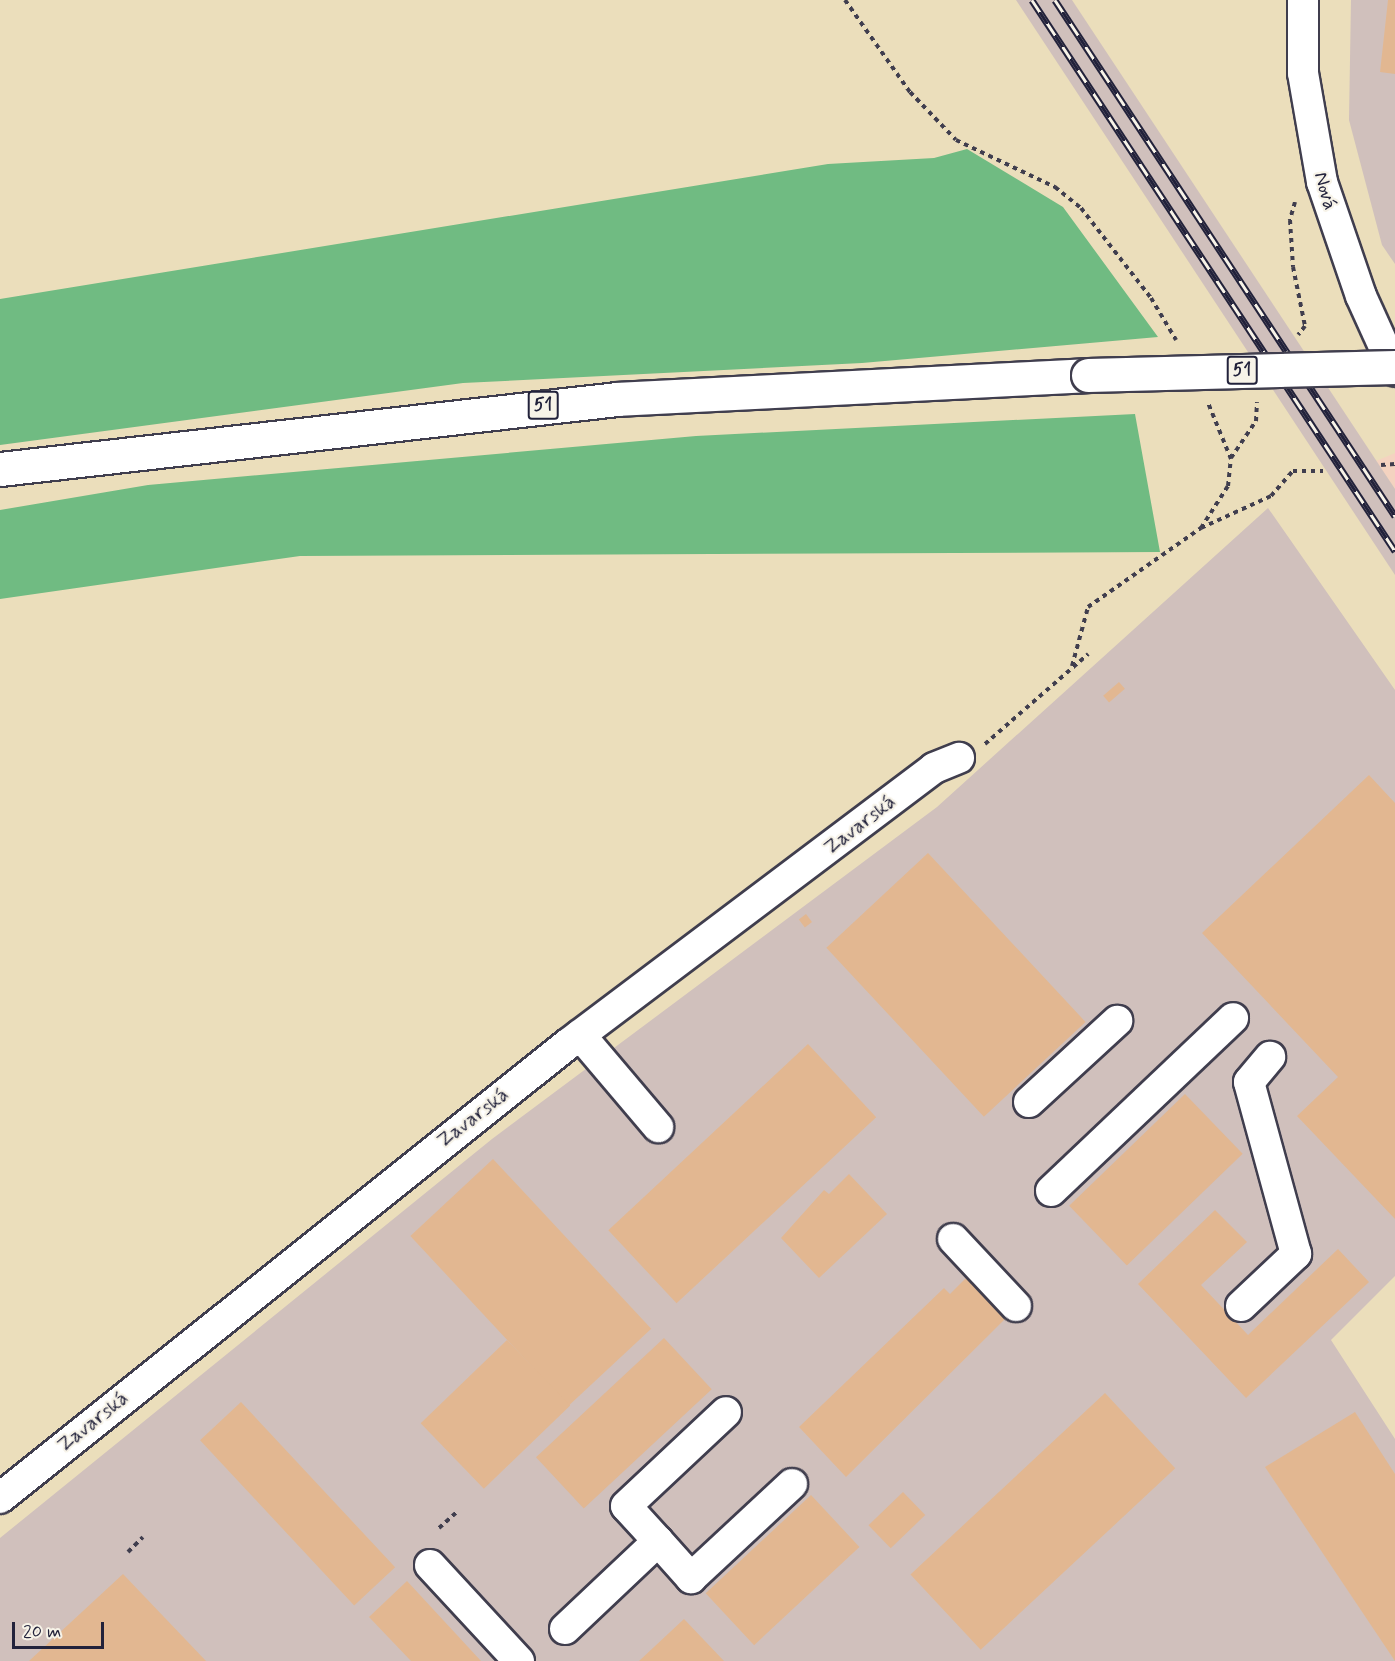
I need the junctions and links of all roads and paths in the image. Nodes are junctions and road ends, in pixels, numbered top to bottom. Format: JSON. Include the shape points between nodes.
{"nodes":[{"id":1,"x":845,"y":0,"type":"edge"},
{"id":2,"x":1303,"y":0,"type":"edge"},
{"id":3,"x":956,"y":140,"type":"dead end"},
{"id":4,"x":1322,"y":182,"type":"junction"},
{"id":5,"x":1298,"y":335,"type":"dead end"},
{"id":6,"x":1395,"y":369,"type":"edge"},
{"id":7,"x":1255,"y":393,"type":"dead end"},
{"id":8,"x":1231,"y":459,"type":"dead end"},
{"id":9,"x":1395,"y":464,"type":"edge"},
{"id":10,"x":1381,"y":465,"type":"dead end"},
{"id":11,"x":0,"y":469,"type":"edge"},
{"id":12,"x":1323,"y":471,"type":"dead end"},
{"id":13,"x":1201,"y":528,"type":"dead end"},
{"id":14,"x":1088,"y":654,"type":"dead end"},
{"id":15,"x":991,"y":737,"type":"dead end"},
{"id":16,"x":959,"y":758,"type":"dead end"},
{"id":17,"x":1233,"y":1018,"type":"dead end"},
{"id":18,"x":1117,"y":1021,"type":"dead end"},
{"id":19,"x":580,"y":1035,"type":"junction"},
{"id":20,"x":1270,"y":1057,"type":"dead end"},
{"id":21,"x":1029,"y":1102,"type":"dead end"},
{"id":22,"x":658,"y":1127,"type":"dead end"},
{"id":23,"x":1051,"y":1191,"type":"dead end"},
{"id":24,"x":953,"y":1239,"type":"dead end"},
{"id":25,"x":1016,"y":1306,"type":"dead end"},
{"id":26,"x":1241,"y":1306,"type":"dead end"},
{"id":27,"x":726,"y":1412,"type":"dead end"},
{"id":28,"x":792,"y":1484,"type":"dead end"},
{"id":29,"x":0,"y":1498,"type":"edge"},
{"id":30,"x":457,"y":1512,"type":"dead end"},
{"id":31,"x":439,"y":1528,"type":"dead end"},
{"id":32,"x":143,"y":1537,"type":"dead end"},
{"id":33,"x":658,"y":1541,"type":"junction"},
{"id":34,"x":128,"y":1552,"type":"dead end"},
{"id":35,"x":430,"y":1565,"type":"dead end"},
{"id":36,"x":565,"y":1629,"type":"dead end"},
{"id":37,"x":519,"y":1661,"type":"edge"}],
"edges":[{"from":1,"to":3,"type":"path","via":[[910,92]]},
{"from":2,"to":4,"type":"street","name":"Nová","via":[[1303,73]]},
{"from":4,"to":5,"type":"path","via":[[1297,189],[1290,220],[1305,326]]},
{"from":4,"to":6,"type":"street","name":"Nová","via":[[1361,296]]},
{"from":6,"to":11,"type":"main road","number":"51","bridge":true,"via":[[1089,375],[606,400]]},
{"from":7,"to":8,"type":"path","via":[[1256,421]]},
{"from":9,"to":10,"type":"path"},
{"from":12,"to":13,"type":"path","via":[[1293,471],[1271,496]]},
{"from":14,"to":15,"type":"path"},
{"from":16,"to":19,"type":"street","name":"Zavarská","via":[[934,768]]},
{"from":17,"to":23,"type":"street"},
{"from":18,"to":21,"type":"street"},
{"from":19,"to":22,"type":"street"},
{"from":19,"to":29,"type":"street","name":"Zavarská"},
{"from":20,"to":26,"type":"street","via":[[1249,1082],[1296,1254]]},
{"from":24,"to":25,"type":"street"},
{"from":27,"to":33,"type":"street","via":[[626,1506]]},
{"from":28,"to":33,"type":"street","via":[[691,1578]]},
{"from":30,"to":31,"type":"path"},
{"from":32,"to":34,"type":"path"},
{"from":33,"to":36,"type":"street"},
{"from":35,"to":37,"type":"street"}]}
